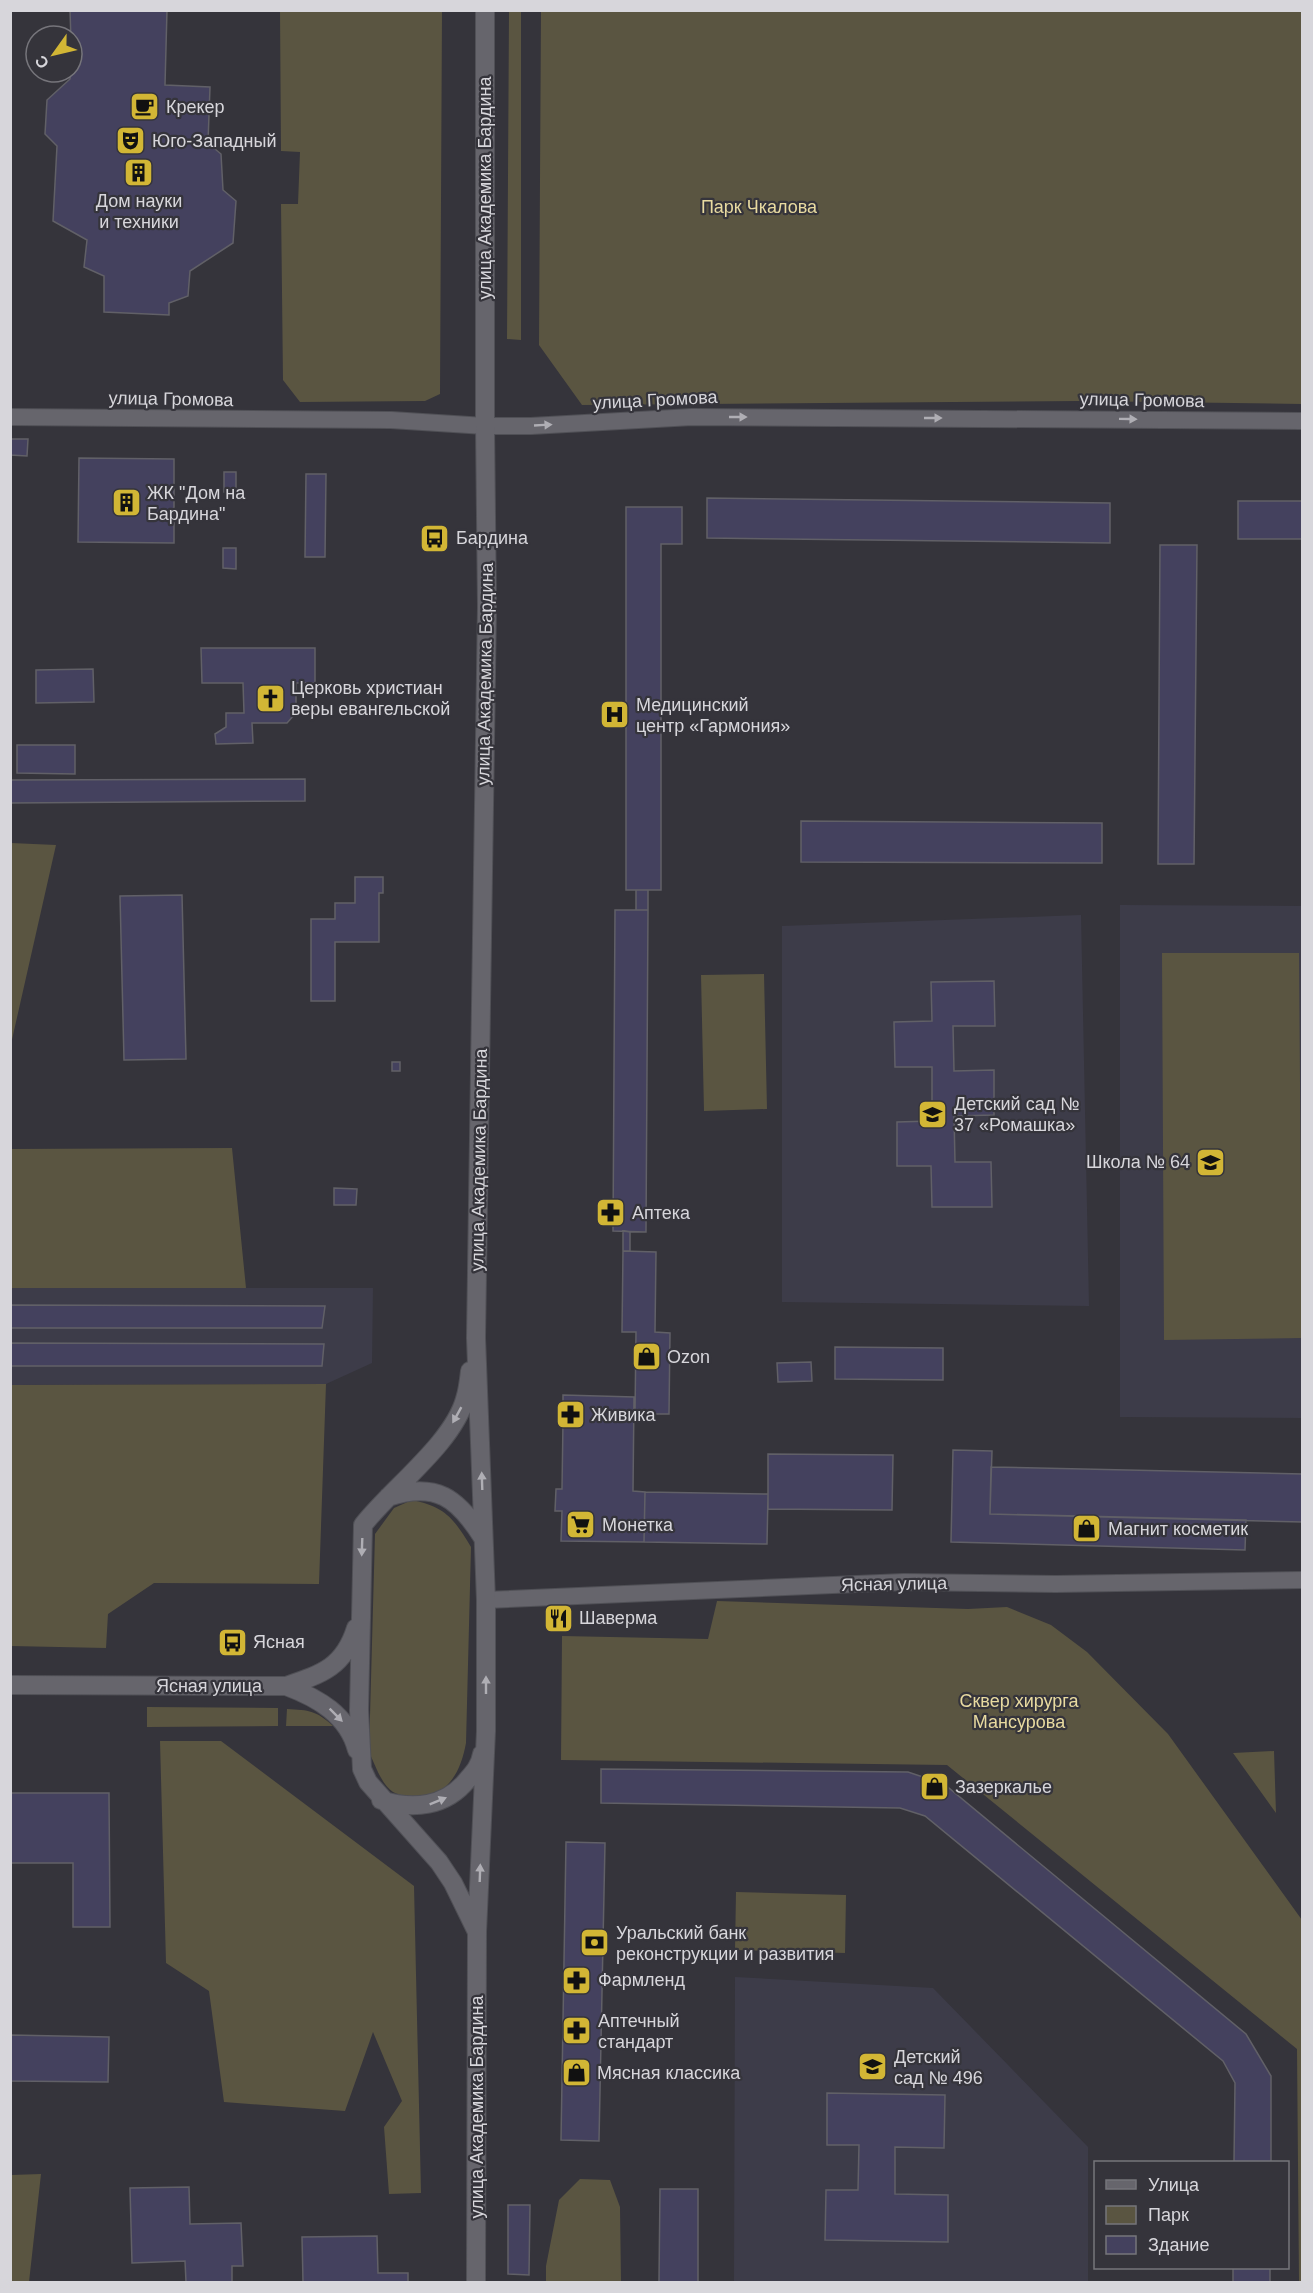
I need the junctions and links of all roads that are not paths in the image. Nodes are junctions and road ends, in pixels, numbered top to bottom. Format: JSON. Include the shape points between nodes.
{"nodes":[{"id":1,"x":485,"y":10,"type":"edge"},
{"id":2,"x":10,"y":417,"type":"edge"},
{"id":3,"x":1302,"y":421,"type":"edge"},
{"id":4,"x":485,"y":426,"type":"junction"},
{"id":5,"x":476,"y":1338,"type":"junction"},
{"id":6,"x":386,"y":1498,"type":"junction"},
{"id":7,"x":484,"y":1539,"type":"junction"},
{"id":8,"x":1302,"y":1580,"type":"edge"},
{"id":9,"x":486,"y":1600,"type":"junction"},
{"id":10,"x":362,"y":1611,"type":"junction"},
{"id":11,"x":10,"y":1686,"type":"edge"},
{"id":12,"x":286,"y":1686,"type":"junction"},
{"id":13,"x":485,"y":1744,"type":"junction"},
{"id":14,"x":362,"y":1769,"type":"junction"},
{"id":15,"x":381,"y":1800,"type":"junction"},
{"id":16,"x":477,"y":1932,"type":"junction"},
{"id":17,"x":476,"y":2283,"type":"edge"}],
"edges":[{"from":1,"to":4,"type":"street","name":"улица Академика Бардина"},
{"from":2,"to":4,"type":"street","name":"улица Громова","via":[[391,420]]},
{"from":4,"to":3,"type":"street","name":"улица Громова","one_way":true,"via":[[692,417]]},
{"from":4,"to":5,"type":"street","name":"улица Академика Бардина","via":[[487,606]]},
{"from":5,"to":6,"type":"street","name":"улица Академика Бардина","one_way":true,"via":[[465,1400],[458,1416],[429,1454]]},
{"from":7,"to":5,"type":"street","name":"улица Академика Бардина","one_way":true},
{"from":6,"to":7,"type":"street","via":[[404,1492],[438,1493],[457,1503]]},
{"from":6,"to":10,"type":"street","name":"улица Академика Бардина","one_way":true,"via":[[363,1525]]},
{"from":7,"to":9,"type":"street","name":"улица Академика Бардина"},
{"from":8,"to":9,"type":"street","name":"Ясная улица","via":[[904,1582]]},
{"from":13,"to":9,"type":"street","name":"улица Академика Бардина","one_way":true},
{"from":10,"to":12,"type":"street","via":[[351,1644],[341,1659],[327,1671]]},
{"from":10,"to":14,"type":"street","name":"улица Академика Бардина"},
{"from":11,"to":12,"type":"street","name":"Ясная улица"},
{"from":12,"to":14,"type":"street","name":"Ясная улица","one_way":true,"via":[[322,1701],[350,1730]]},
{"from":15,"to":13,"type":"street","name":"улица Академика Бардина","one_way":true,"via":[[405,1806],[443,1800],[464,1785],[480,1764]]},
{"from":16,"to":13,"type":"street","name":"улица Академика Бардина","one_way":true},
{"from":14,"to":15,"type":"street","name":"улица Академика Бардина"},
{"from":15,"to":16,"type":"street","name":"улица Академика Бардина","via":[[439,1862]]},
{"from":16,"to":17,"type":"street","name":"улица Академика Бардина"}]}
